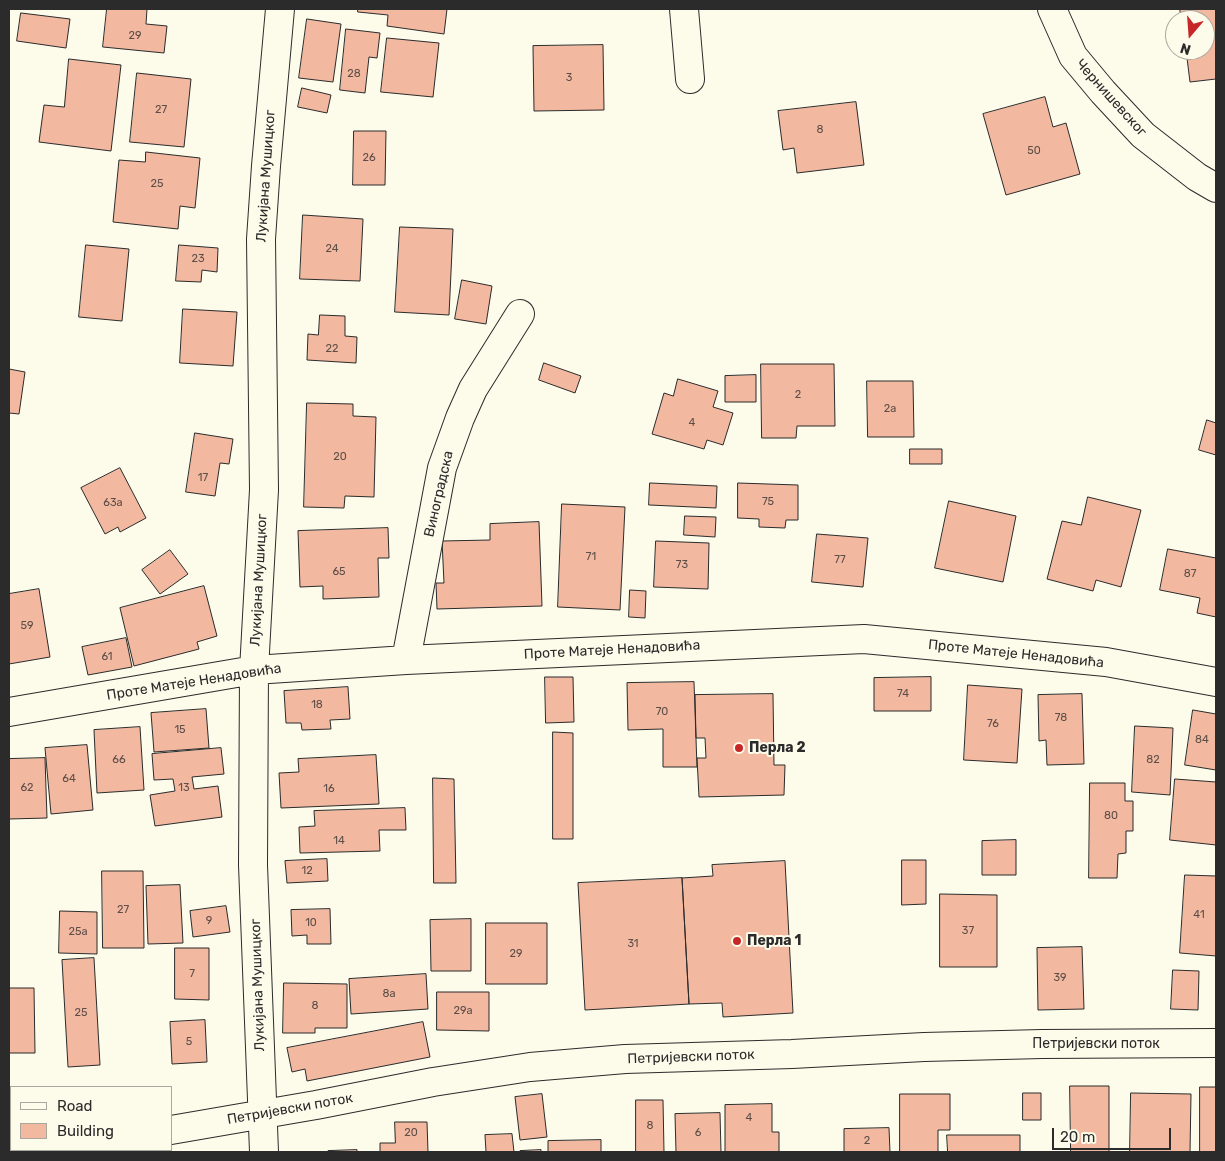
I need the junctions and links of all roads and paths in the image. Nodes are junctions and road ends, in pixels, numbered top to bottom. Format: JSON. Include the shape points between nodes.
{"nodes":[{"id":1,"x":280,"y":9,"type":"edge"},
{"id":2,"x":684,"y":9,"type":"edge"},
{"id":3,"x":1052,"y":9,"type":"edge"},
{"id":4,"x":690,"y":79,"type":"dead end"},
{"id":5,"x":1216,"y":188,"type":"edge"},
{"id":6,"x":520,"y":314,"type":"dead end"},
{"id":7,"x":406,"y":660,"type":"junction"},
{"id":8,"x":254,"y":670,"type":"junction"},
{"id":9,"x":1216,"y":682,"type":"edge"},
{"id":10,"x":9,"y":712,"type":"edge"},
{"id":11,"x":1216,"y":1043,"type":"edge"},
{"id":12,"x":263,"y":1115,"type":"junction"},
{"id":13,"x":172,"y":1130,"type":"edge"},
{"id":14,"x":264,"y":1152,"type":"edge"}],
"edges":[{"from":1,"to":8,"type":"street","name":"Лукијана Мушицког","via":[[261,239],[264,490]]},
{"from":2,"to":4,"type":"street"},
{"from":3,"to":5,"type":"street","name":"Чернишевског","via":[[1072,56],[1103,92],[1143,135]]},
{"from":6,"to":7,"type":"street","name":"Виноградска","via":[[473,389],[442,468]]},
{"from":7,"to":8,"type":"street","name":"Проте Матеје Ненадовића"},
{"from":7,"to":9,"type":"street","name":"Проте Матеје Ненадовића","via":[[864,639],[1106,662]]},
{"from":8,"to":10,"type":"street","name":"Проте Матеје Ненадовића"},
{"from":8,"to":12,"type":"street","name":"Лукијана Мушицког","via":[[253,865]]},
{"from":11,"to":12,"type":"street","name":"Петријевски поток","via":[[1032,1044],[625,1059],[530,1067],[433,1082]]},
{"from":12,"to":13,"type":"street","name":"Петријевски поток"},
{"from":12,"to":14,"type":"street","name":"Лукијана Мушицког"}]}
